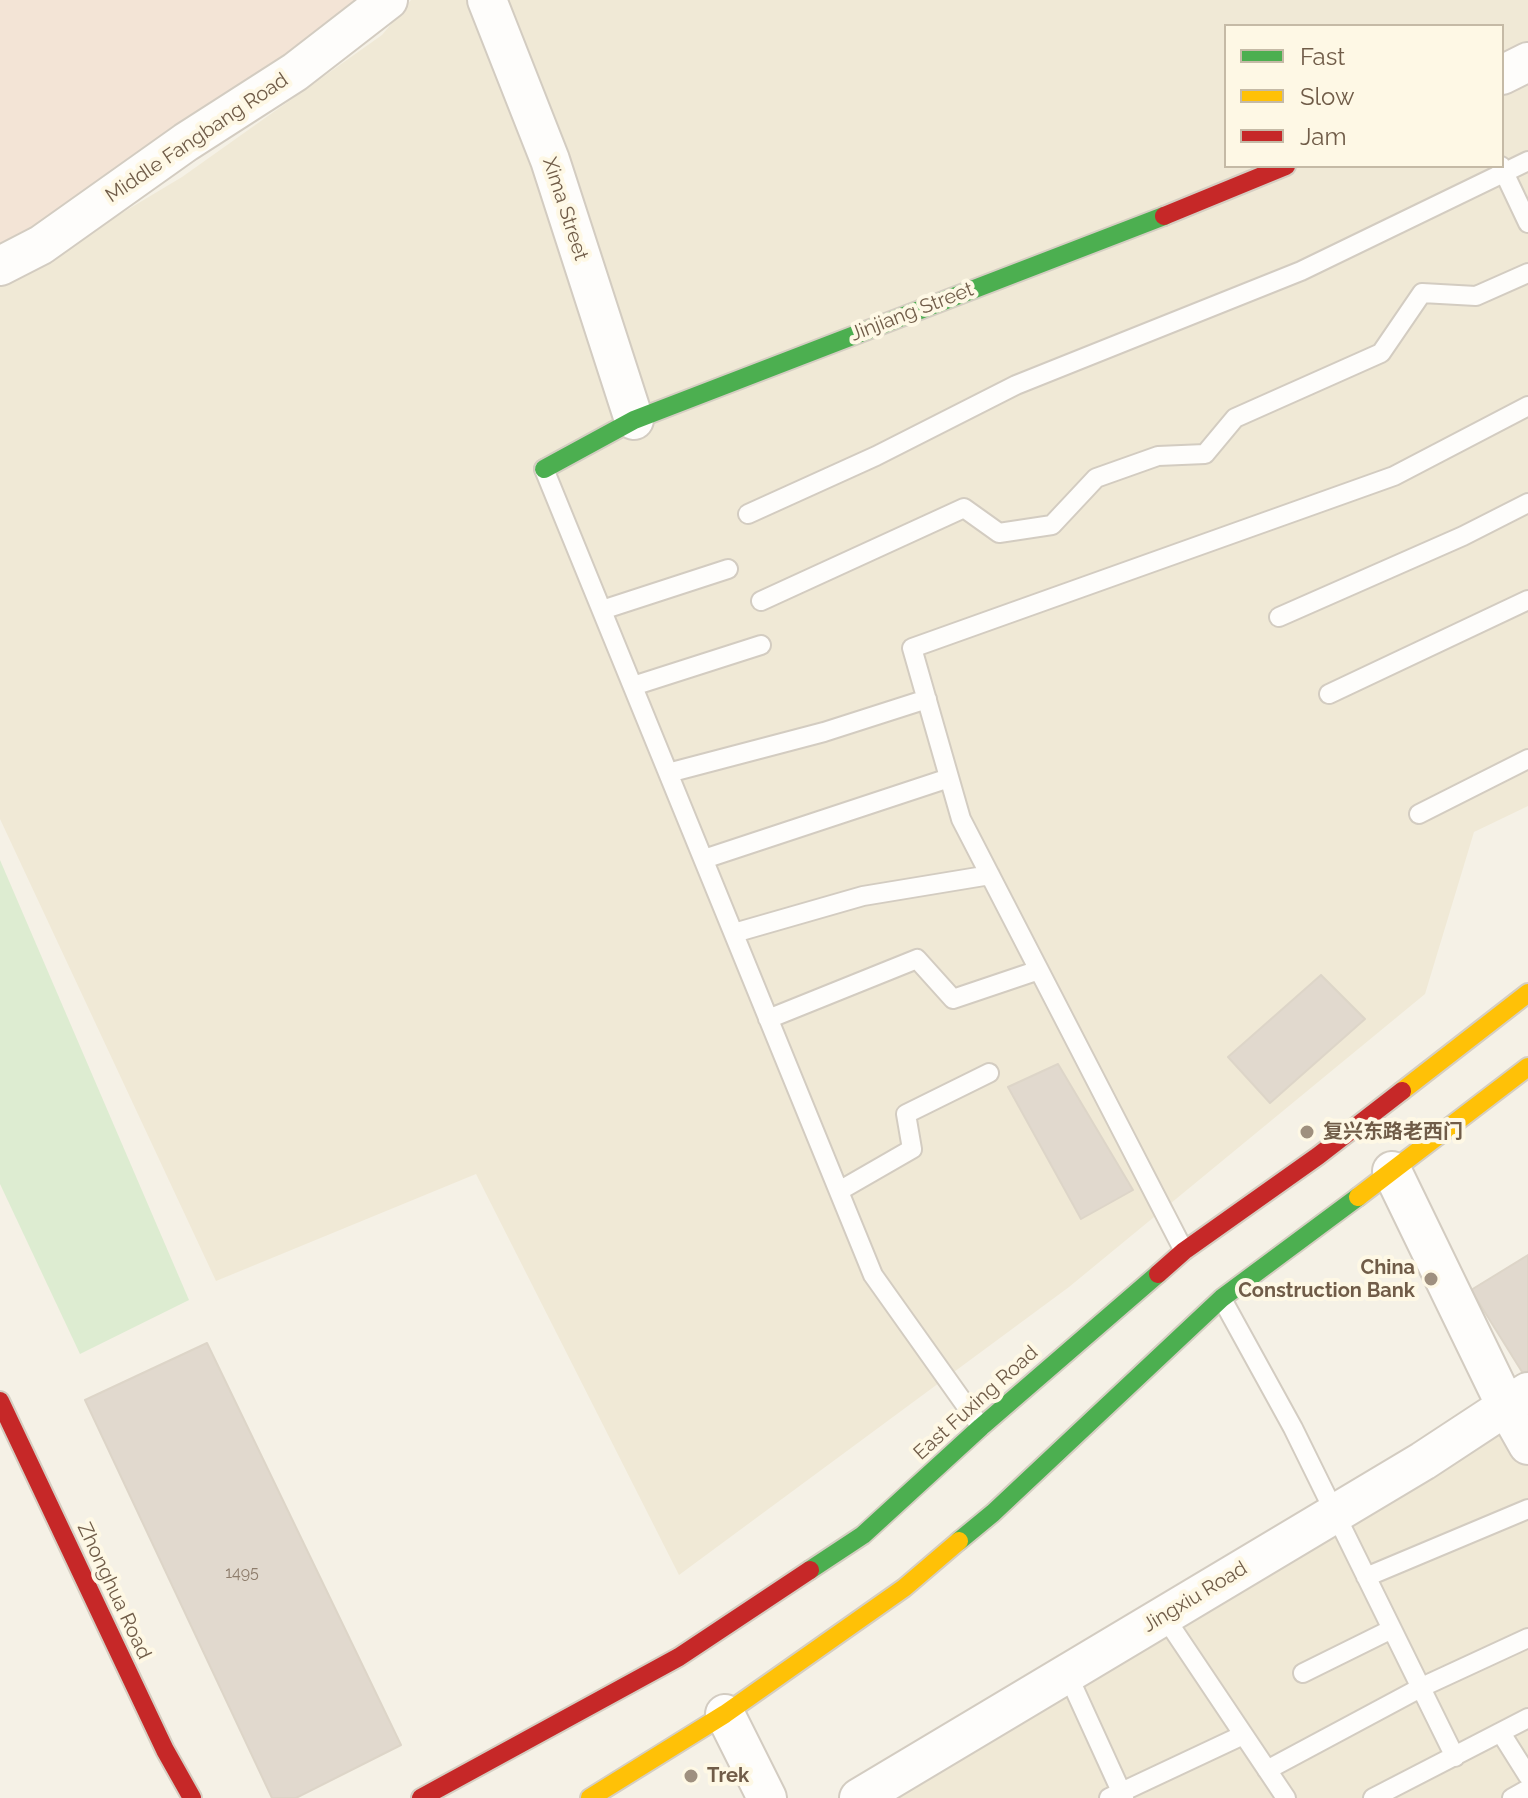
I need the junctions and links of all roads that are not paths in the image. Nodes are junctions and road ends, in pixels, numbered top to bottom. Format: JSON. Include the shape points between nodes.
{"nodes":[{"id":1,"x":388,"y":0,"type":"edge"},
{"id":2,"x":487,"y":0,"type":"edge"},
{"id":3,"x":1528,"y":62,"type":"edge"},
{"id":4,"x":1504,"y":74,"type":"edge"},
{"id":5,"x":1528,"y":161,"type":"edge"},
{"id":6,"x":1281,"y":168,"type":"edge"},
{"id":7,"x":1503,"y":170,"type":"edge"},
{"id":8,"x":1528,"y":223,"type":"edge"},
{"id":9,"x":0,"y":266,"type":"edge"},
{"id":10,"x":1528,"y":273,"type":"edge"},
{"id":11,"x":1528,"y":406,"type":"edge"},
{"id":12,"x":634,"y":420,"type":"junction"},
{"id":13,"x":544,"y":469,"type":"joint"},
{"id":14,"x":1528,"y":503,"type":"edge"},
{"id":15,"x":748,"y":514,"type":"dead end"},
{"id":16,"x":728,"y":569,"type":"dead end"},
{"id":17,"x":1528,"y":600,"type":"edge"},
{"id":18,"x":761,"y":601,"type":"dead end"},
{"id":19,"x":602,"y":610,"type":"junction"},
{"id":20,"x":1279,"y":617,"type":"dead end"},
{"id":21,"x":761,"y":645,"type":"dead end"},
{"id":22,"x":633,"y":686,"type":"junction"},
{"id":23,"x":1329,"y":694,"type":"dead end"},
{"id":24,"x":927,"y":699,"type":"junction"},
{"id":25,"x":1528,"y":759,"type":"edge"},
{"id":26,"x":668,"y":773,"type":"junction"},
{"id":27,"x":949,"y":778,"type":"junction"},
{"id":28,"x":1419,"y":814,"type":"dead end"},
{"id":29,"x":704,"y":859,"type":"junction"},
{"id":30,"x":990,"y":875,"type":"junction"},
{"id":31,"x":734,"y":933,"type":"junction"},
{"id":32,"x":1039,"y":970,"type":"junction"},
{"id":33,"x":1528,"y":993,"type":"edge"},
{"id":34,"x":768,"y":1019,"type":"junction"},
{"id":35,"x":1528,"y":1067,"type":"edge"},
{"id":36,"x":989,"y":1073,"type":"dead end"},
{"id":37,"x":1392,"y":1171,"type":"junction"},
{"id":38,"x":839,"y":1191,"type":"junction"},
{"id":39,"x":1184,"y":1251,"type":"junction"},
{"id":40,"x":1222,"y":1298,"type":"junction"},
{"id":41,"x":1517,"y":1399,"type":"edge"},
{"id":42,"x":0,"y":1401,"type":"edge"},
{"id":43,"x":981,"y":1427,"type":"junction"},
{"id":44,"x":1528,"y":1445,"type":"edge"},
{"id":45,"x":1528,"y":1509,"type":"edge"},
{"id":46,"x":1335,"y":1514,"type":"junction"},
{"id":47,"x":1366,"y":1577,"type":"junction"},
{"id":48,"x":1164,"y":1616,"type":"junction"},
{"id":49,"x":1392,"y":1629,"type":"junction"},
{"id":50,"x":1528,"y":1638,"type":"edge"},
{"id":51,"x":1067,"y":1673,"type":"junction"},
{"id":52,"x":1303,"y":1673,"type":"dead end"},
{"id":53,"x":1422,"y":1687,"type":"junction"},
{"id":54,"x":725,"y":1714,"type":"junction"},
{"id":55,"x":1528,"y":1718,"type":"edge"},
{"id":56,"x":1501,"y":1733,"type":"junction"},
{"id":57,"x":1243,"y":1735,"type":"junction"},
{"id":58,"x":1455,"y":1757,"type":"junction"},
{"id":59,"x":1267,"y":1770,"type":"junction"},
{"id":60,"x":1528,"y":1776,"type":"edge"},
{"id":61,"x":1528,"y":1789,"type":"edge"},
{"id":62,"x":1118,"y":1796,"type":"edge"},
{"id":63,"x":192,"y":1798,"type":"edge"},
{"id":64,"x":421,"y":1798,"type":"edge"},
{"id":65,"x":590,"y":1798,"type":"edge"},
{"id":66,"x":767,"y":1798,"type":"edge"},
{"id":67,"x":859,"y":1798,"type":"edge"},
{"id":68,"x":1286,"y":1798,"type":"edge"},
{"id":69,"x":1373,"y":1798,"type":"edge"},
{"id":70,"x":1512,"y":1798,"type":"edge"}],
"edges":[{"from":1,"to":9,"type":"street","name":"Middle Fangbang Road","via":[[295,72],[41,245]]},
{"from":2,"to":12,"type":"street","name":"Xima Street","via":[[550,160]]},
{"from":3,"to":4,"type":"street"},
{"from":5,"to":7,"type":"lane"},
{"from":6,"to":12,"type":"main road","name":"Jinjiang Street"},
{"from":7,"to":8,"type":"lane"},
{"from":7,"to":15,"type":"lane","via":[[1301,271],[1016,385]]},
{"from":10,"to":18,"type":"lane","via":[[1476,296],[1422,293],[1381,353],[1235,418],[1205,454],[1158,456],[1096,478],[1052,525],[999,533],[964,508]]},
{"from":11,"to":24,"type":"lane","via":[[1394,476],[912,648]]},
{"from":12,"to":13,"type":"main road","name":"Jinjiang Street"},
{"from":13,"to":19,"type":"lane"},
{"from":14,"to":20,"type":"lane"},
{"from":16,"to":19,"type":"lane"},
{"from":17,"to":23,"type":"lane"},
{"from":19,"to":22,"type":"lane"},
{"from":21,"to":22,"type":"lane"},
{"from":22,"to":26,"type":"lane"},
{"from":24,"to":26,"type":"lane"},
{"from":24,"to":27,"type":"lane"},
{"from":25,"to":28,"type":"lane"},
{"from":26,"to":29,"type":"lane"},
{"from":27,"to":29,"type":"lane"},
{"from":27,"to":30,"type":"lane","via":[[961,819]]},
{"from":29,"to":31,"type":"lane"},
{"from":30,"to":31,"type":"lane","via":[[863,896]]},
{"from":30,"to":32,"type":"lane"},
{"from":31,"to":34,"type":"lane"},
{"from":32,"to":34,"type":"lane","via":[[953,999],[917,959]]},
{"from":32,"to":39,"type":"lane"},
{"from":33,"to":39,"type":"main road","name":"East Fuxing Road","via":[[1318,1156]]},
{"from":34,"to":38,"type":"lane"},
{"from":35,"to":37,"type":"main road"},
{"from":36,"to":38,"type":"lane","via":[[906,1114],[912,1149]]},
{"from":37,"to":40,"type":"main road"},
{"from":37,"to":41,"type":"street"},
{"from":38,"to":43,"type":"lane","via":[[873,1275]]},
{"from":39,"to":43,"type":"main road","name":"East Fuxing Road"},
{"from":40,"to":46,"type":"lane"},
{"from":40,"to":54,"type":"main road","via":[[993,1513],[904,1588]]},
{"from":41,"to":44,"type":"street"},
{"from":41,"to":46,"type":"street","name":"Jingxiu Road"},
{"from":42,"to":63,"type":"main road","name":"Zhonghua Road"},
{"from":43,"to":64,"type":"main road","name":"East Fuxing Road","via":[[863,1535],[679,1657]]},
{"from":45,"to":47,"type":"lane"},
{"from":46,"to":47,"type":"lane"},
{"from":46,"to":48,"type":"street","name":"Jingxiu Road"},
{"from":47,"to":49,"type":"lane"},
{"from":48,"to":51,"type":"street","name":"Jingxiu Road"},
{"from":48,"to":57,"type":"lane"},
{"from":49,"to":52,"type":"lane"},
{"from":49,"to":53,"type":"lane"},
{"from":50,"to":53,"type":"lane"},
{"from":51,"to":62,"type":"lane"},
{"from":51,"to":67,"type":"street","name":"Jingxiu Road"},
{"from":53,"to":58,"type":"lane"},
{"from":53,"to":59,"type":"lane"},
{"from":54,"to":65,"type":"main road"},
{"from":54,"to":66,"type":"street"},
{"from":55,"to":56,"type":"lane"},
{"from":56,"to":58,"type":"lane"},
{"from":56,"to":60,"type":"lane"},
{"from":57,"to":59,"type":"lane"},
{"from":57,"to":62,"type":"lane"},
{"from":58,"to":69,"type":"lane"},
{"from":59,"to":68,"type":"lane"},
{"from":61,"to":70,"type":"lane"}]}
